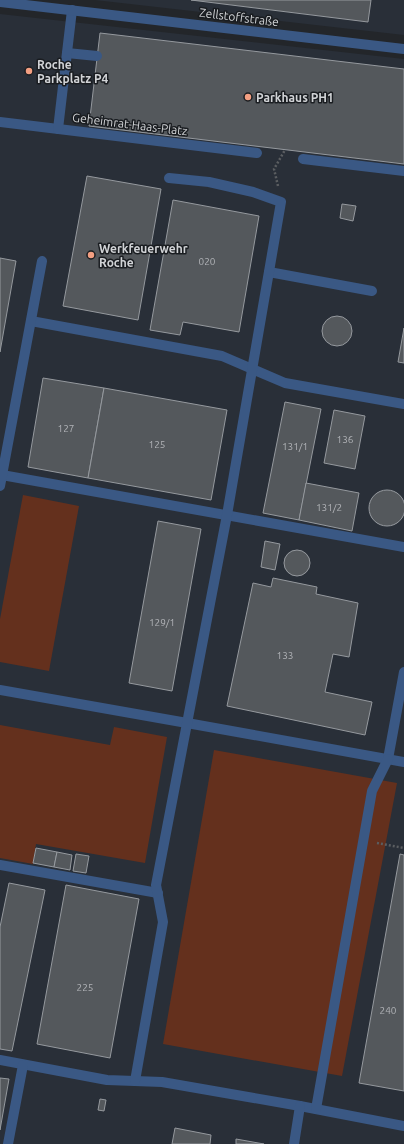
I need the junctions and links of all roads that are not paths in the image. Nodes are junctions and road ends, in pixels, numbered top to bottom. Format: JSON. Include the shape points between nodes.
{"nodes":[{"id":1,"x":0,"y":2,"type":"edge"},
{"id":2,"x":72,"y":10,"type":"junction"},
{"id":3,"x":404,"y":49,"type":"edge"},
{"id":4,"x":67,"y":53,"type":"junction"},
{"id":5,"x":97,"y":56,"type":"dead end"},
{"id":6,"x":0,"y":122,"type":"edge"},
{"id":7,"x":58,"y":129,"type":"junction"},
{"id":8,"x":257,"y":153,"type":"dead end"},
{"id":9,"x":303,"y":159,"type":"dead end"},
{"id":10,"x":404,"y":171,"type":"edge"},
{"id":11,"x":169,"y":178,"type":"dead end"},
{"id":12,"x":42,"y":261,"type":"dead end"},
{"id":13,"x":269,"y":272,"type":"junction"},
{"id":14,"x":372,"y":291,"type":"dead end"},
{"id":15,"x":31,"y":322,"type":"junction"},
{"id":16,"x":253,"y":369,"type":"junction"},
{"id":17,"x":404,"y":404,"type":"edge"},
{"id":18,"x":2,"y":475,"type":"junction"},
{"id":19,"x":0,"y":486,"type":"edge"},
{"id":20,"x":227,"y":515,"type":"junction"},
{"id":21,"x":404,"y":547,"type":"edge"},
{"id":22,"x":404,"y":672,"type":"edge"},
{"id":23,"x":0,"y":690,"type":"edge"},
{"id":24,"x":188,"y":723,"type":"junction"},
{"id":25,"x":388,"y":759,"type":"junction"},
{"id":26,"x":404,"y":762,"type":"edge"},
{"id":27,"x":0,"y":865,"type":"edge"},
{"id":28,"x":158,"y":894,"type":"junction"},
{"id":29,"x":0,"y":1060,"type":"edge"},
{"id":30,"x":23,"y":1065,"type":"junction"},
{"id":31,"x":135,"y":1081,"type":"junction"},
{"id":32,"x":300,"y":1106,"type":"junction"},
{"id":33,"x":316,"y":1109,"type":"junction"},
{"id":34,"x":404,"y":1126,"type":"edge"},
{"id":35,"x":8,"y":1144,"type":"edge"},
{"id":36,"x":294,"y":1144,"type":"edge"}],
"edges":[{"from":1,"to":2,"type":"street","name":"Zellstoffstraße"},
{"from":2,"to":3,"type":"street","name":"Zellstoffstraße"},
{"from":2,"to":4,"type":"street"},
{"from":4,"to":5,"type":"street"},
{"from":4,"to":7,"type":"street"},
{"from":6,"to":7,"type":"street","name":"Geheimrat-Haas-Platz"},
{"from":7,"to":8,"type":"street","name":"Geheimrat-Haas-Platz"},
{"from":9,"to":10,"type":"street"},
{"from":11,"to":13,"type":"street","via":[[209,182],[253,192],[281,202]]},
{"from":12,"to":15,"type":"street"},
{"from":13,"to":14,"type":"street"},
{"from":13,"to":16,"type":"street"},
{"from":15,"to":16,"type":"street","via":[[222,356]]},
{"from":15,"to":18,"type":"street"},
{"from":16,"to":17,"type":"street","via":[[285,383]]},
{"from":16,"to":20,"type":"street"},
{"from":18,"to":19,"type":"street"},
{"from":18,"to":20,"type":"street"},
{"from":20,"to":21,"type":"street"},
{"from":20,"to":24,"type":"street"},
{"from":22,"to":25,"type":"street"},
{"from":23,"to":24,"type":"street"},
{"from":24,"to":25,"type":"street"},
{"from":24,"to":28,"type":"street","via":[[156,886]]},
{"from":25,"to":26,"type":"street"},
{"from":25,"to":33,"type":"street","via":[[372,791]]},
{"from":27,"to":28,"type":"street"},
{"from":28,"to":31,"type":"street","via":[[163,922]]},
{"from":29,"to":30,"type":"street"},
{"from":30,"to":31,"type":"street","via":[[107,1080]]},
{"from":30,"to":35,"type":"street"},
{"from":31,"to":32,"type":"street","via":[[162,1082]]},
{"from":32,"to":33,"type":"street"},
{"from":32,"to":36,"type":"street"},
{"from":33,"to":34,"type":"street"}]}
